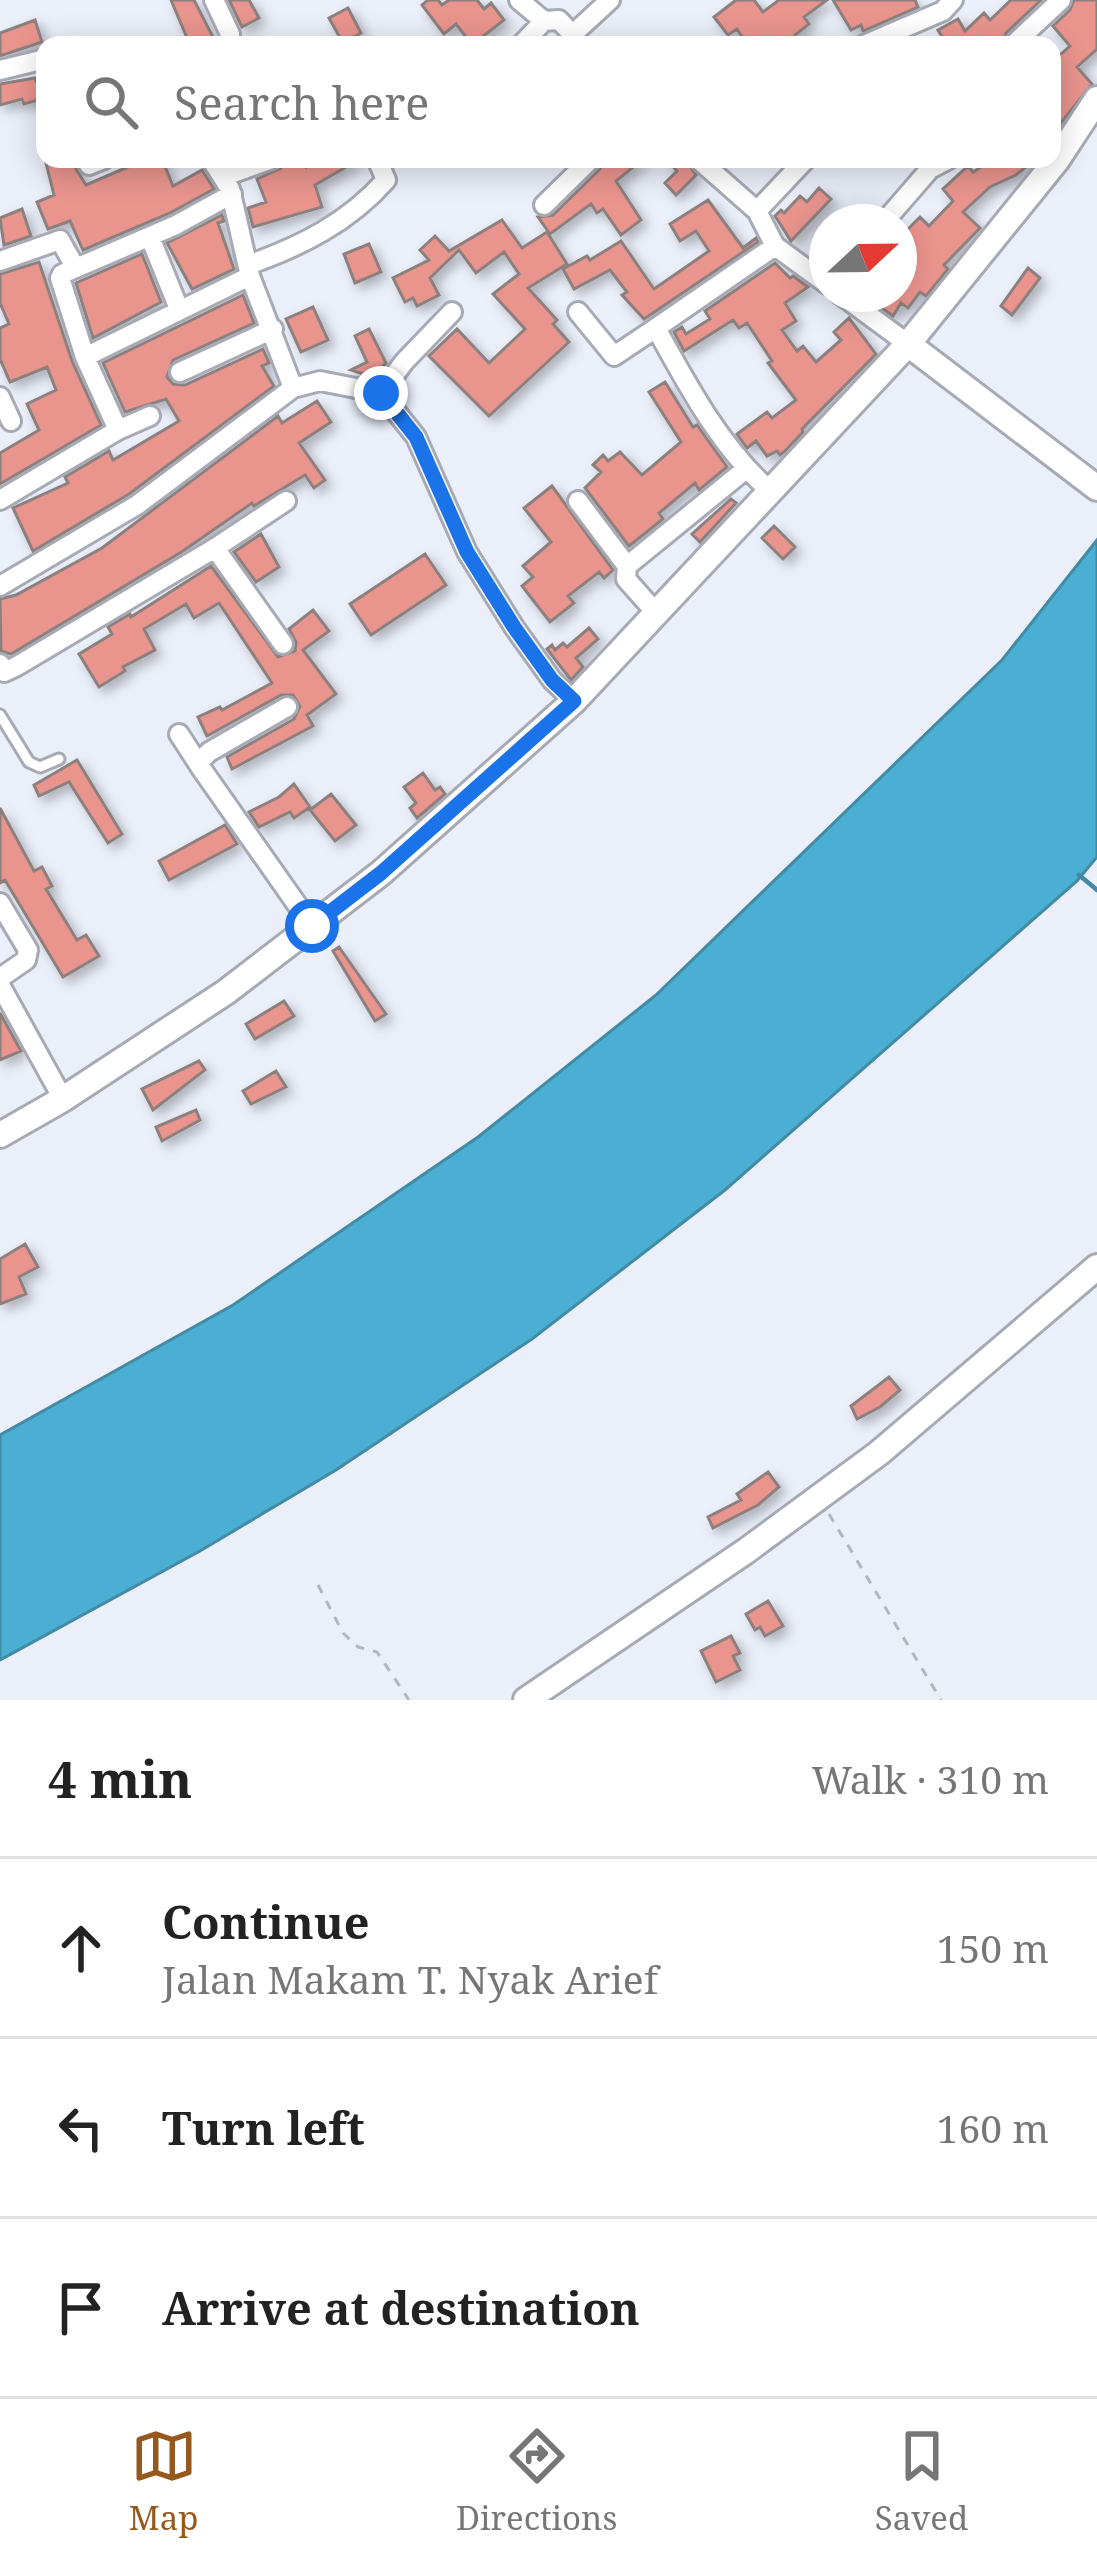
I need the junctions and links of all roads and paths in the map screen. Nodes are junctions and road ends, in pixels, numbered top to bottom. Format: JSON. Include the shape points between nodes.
{"nodes":[{"id":1,"x":214,"y":0,"type":"edge"},
{"id":2,"x":519,"y":0,"type":"edge"},
{"id":3,"x":610,"y":0,"type":"edge"},
{"id":4,"x":953,"y":0,"type":"edge"},
{"id":5,"x":1061,"y":0,"type":"edge"},
{"id":6,"x":544,"y":21,"type":"junction"},
{"id":7,"x":230,"y":34,"type":"dead end"},
{"id":8,"x":529,"y":36,"type":"edge"},
{"id":9,"x":573,"y":36,"type":"edge"},
{"id":10,"x":580,"y":36,"type":"edge"},
{"id":11,"x":885,"y":36,"type":"edge"},
{"id":12,"x":1022,"y":36,"type":"edge"},
{"id":13,"x":36,"y":61,"type":"edge"},
{"id":14,"x":0,"y":70,"type":"edge"},
{"id":15,"x":1097,"y":99,"type":"edge"},
{"id":16,"x":1061,"y":149,"type":"edge"},
{"id":17,"x":217,"y":168,"type":"edge"},
{"id":18,"x":257,"y":168,"type":"edge"},
{"id":19,"x":380,"y":168,"type":"edge"},
{"id":20,"x":582,"y":168,"type":"edge"},
{"id":21,"x":708,"y":168,"type":"edge"},
{"id":22,"x":798,"y":168,"type":"edge"},
{"id":23,"x":932,"y":168,"type":"edge"},
{"id":24,"x":1046,"y":168,"type":"edge"},
{"id":25,"x":228,"y":185,"type":"junction"},
{"id":26,"x":900,"y":204,"type":"edge"},
{"id":27,"x":544,"y":205,"type":"dead end"},
{"id":28,"x":757,"y":211,"type":"junction"},
{"id":29,"x":150,"y":236,"type":"junction"},
{"id":30,"x":775,"y":246,"type":"junction"},
{"id":31,"x":0,"y":261,"type":"edge"},
{"id":32,"x":75,"y":267,"type":"junction"},
{"id":33,"x":249,"y":271,"type":"junction"},
{"id":34,"x":809,"y":271,"type":"edge"},
{"id":35,"x":179,"y":309,"type":"junction"},
{"id":36,"x":452,"y":312,"type":"dead end"},
{"id":37,"x":864,"y":312,"type":"edge"},
{"id":38,"x":578,"y":313,"type":"dead end"},
{"id":39,"x":656,"y":328,"type":"junction"},
{"id":40,"x":273,"y":329,"type":"junction"},
{"id":41,"x":908,"y":344,"type":"junction"},
{"id":42,"x":85,"y":357,"type":"junction"},
{"id":43,"x":180,"y":372,"type":"dead end"},
{"id":44,"x":292,"y":388,"type":"junction"},
{"id":45,"x":381,"y":393,"type":"junction"},
{"id":46,"x":0,"y":397,"type":"edge"},
{"id":47,"x":150,"y":416,"type":"dead end"},
{"id":48,"x":11,"y":421,"type":"dead end"},
{"id":49,"x":118,"y":430,"type":"junction"},
{"id":50,"x":746,"y":470,"type":"junction"},
{"id":51,"x":1097,"y":488,"type":"edge"},
{"id":52,"x":769,"y":490,"type":"junction"},
{"id":53,"x":0,"y":500,"type":"edge"},
{"id":54,"x":286,"y":500,"type":"dead end"},
{"id":55,"x":578,"y":501,"type":"dead end"},
{"id":56,"x":215,"y":548,"type":"junction"},
{"id":57,"x":627,"y":566,"type":"junction"},
{"id":58,"x":0,"y":586,"type":"edge"},
{"id":59,"x":657,"y":614,"type":"junction"},
{"id":60,"x":283,"y":644,"type":"dead end"},
{"id":61,"x":1,"y":676,"type":"edge"},
{"id":62,"x":574,"y":701,"type":"junction"},
{"id":63,"x":287,"y":707,"type":"dead end"},
{"id":64,"x":0,"y":715,"type":"edge"},
{"id":65,"x":178,"y":734,"type":"dead end"},
{"id":66,"x":59,"y":759,"type":"dead end"},
{"id":67,"x":200,"y":768,"type":"junction"},
{"id":68,"x":0,"y":903,"type":"edge"},
{"id":69,"x":312,"y":926,"type":"junction"},
{"id":70,"x":0,"y":982,"type":"edge"},
{"id":71,"x":63,"y":1099,"type":"junction"},
{"id":72,"x":0,"y":1136,"type":"edge"},
{"id":73,"x":1097,"y":1267,"type":"edge"},
{"id":74,"x":819,"y":1497,"type":"junction"},
{"id":75,"x":318,"y":1585,"type":"dead end"},
{"id":76,"x":409,"y":1700,"type":"edge"},
{"id":77,"x":526,"y":1700,"type":"edge"},
{"id":78,"x":941,"y":1700,"type":"edge"}],
"edges":[{"from":1,"to":7,"type":"street"},
{"from":2,"to":6,"type":"street"},
{"from":3,"to":10,"type":"street"},
{"from":4,"to":11,"type":"street"},
{"from":5,"to":12,"type":"street"},
{"from":6,"to":8,"type":"street"},
{"from":6,"to":9,"type":"street","via":[[559,20]]},
{"from":13,"to":14,"type":"street"},
{"from":15,"to":16,"type":"street"},
{"from":17,"to":25,"type":"street"},
{"from":18,"to":25,"type":"street"},
{"from":19,"to":33,"type":"street","via":[[386,180],[361,208]]},
{"from":20,"to":27,"type":"street"},
{"from":21,"to":28,"type":"street"},
{"from":22,"to":28,"type":"street"},
{"from":23,"to":26,"type":"street"},
{"from":24,"to":41,"type":"street"},
{"from":25,"to":29,"type":"street"},
{"from":25,"to":33,"type":"street"},
{"from":28,"to":30,"type":"street"},
{"from":29,"to":32,"type":"street"},
{"from":29,"to":35,"type":"street"},
{"from":30,"to":34,"type":"street"},
{"from":30,"to":39,"type":"street"},
{"from":31,"to":32,"type":"street","via":[[58,239]]},
{"from":32,"to":42,"type":"street","via":[[60,278]]},
{"from":33,"to":35,"type":"street"},
{"from":33,"to":40,"type":"street"},
{"from":35,"to":42,"type":"street"},
{"from":36,"to":45,"type":"street"},
{"from":37,"to":41,"type":"street"},
{"from":38,"to":39,"type":"street","via":[[614,356]]},
{"from":39,"to":50,"type":"street"},
{"from":40,"to":43,"type":"street"},
{"from":40,"to":44,"type":"street"},
{"from":41,"to":51,"type":"street"},
{"from":41,"to":52,"type":"street"},
{"from":42,"to":49,"type":"street"},
{"from":44,"to":45,"type":"street","via":[[320,381]]},
{"from":44,"to":58,"type":"street","via":[[136,506]]},
{"from":45,"to":62,"type":"street","via":[[416,437],[467,552],[502,608]]},
{"from":46,"to":48,"type":"street"},
{"from":47,"to":49,"type":"street"},
{"from":49,"to":53,"type":"street"},
{"from":50,"to":52,"type":"street"},
{"from":50,"to":57,"type":"street"},
{"from":52,"to":59,"type":"street"},
{"from":54,"to":56,"type":"street"},
{"from":55,"to":57,"type":"street"},
{"from":56,"to":60,"type":"street"},
{"from":56,"to":61,"type":"street"},
{"from":57,"to":59,"type":"street","via":[[626,579]]},
{"from":59,"to":62,"type":"street"},
{"from":62,"to":69,"type":"street"},
{"from":63,"to":67,"type":"street","via":[[202,756]]},
{"from":64,"to":66,"type":"lane","via":[[29,762],[40,767]]},
{"from":65,"to":67,"type":"street"},
{"from":67,"to":69,"type":"street"},
{"from":68,"to":70,"type":"street","via":[[28,950]]},
{"from":69,"to":71,"type":"street"},
{"from":70,"to":71,"type":"street"},
{"from":71,"to":72,"type":"street"},
{"from":73,"to":74,"type":"street"},
{"from":74,"to":77,"type":"street"},
{"from":74,"to":78,"type":"path"},
{"from":75,"to":76,"type":"path","via":[[343,1633],[377,1652]]}]}
